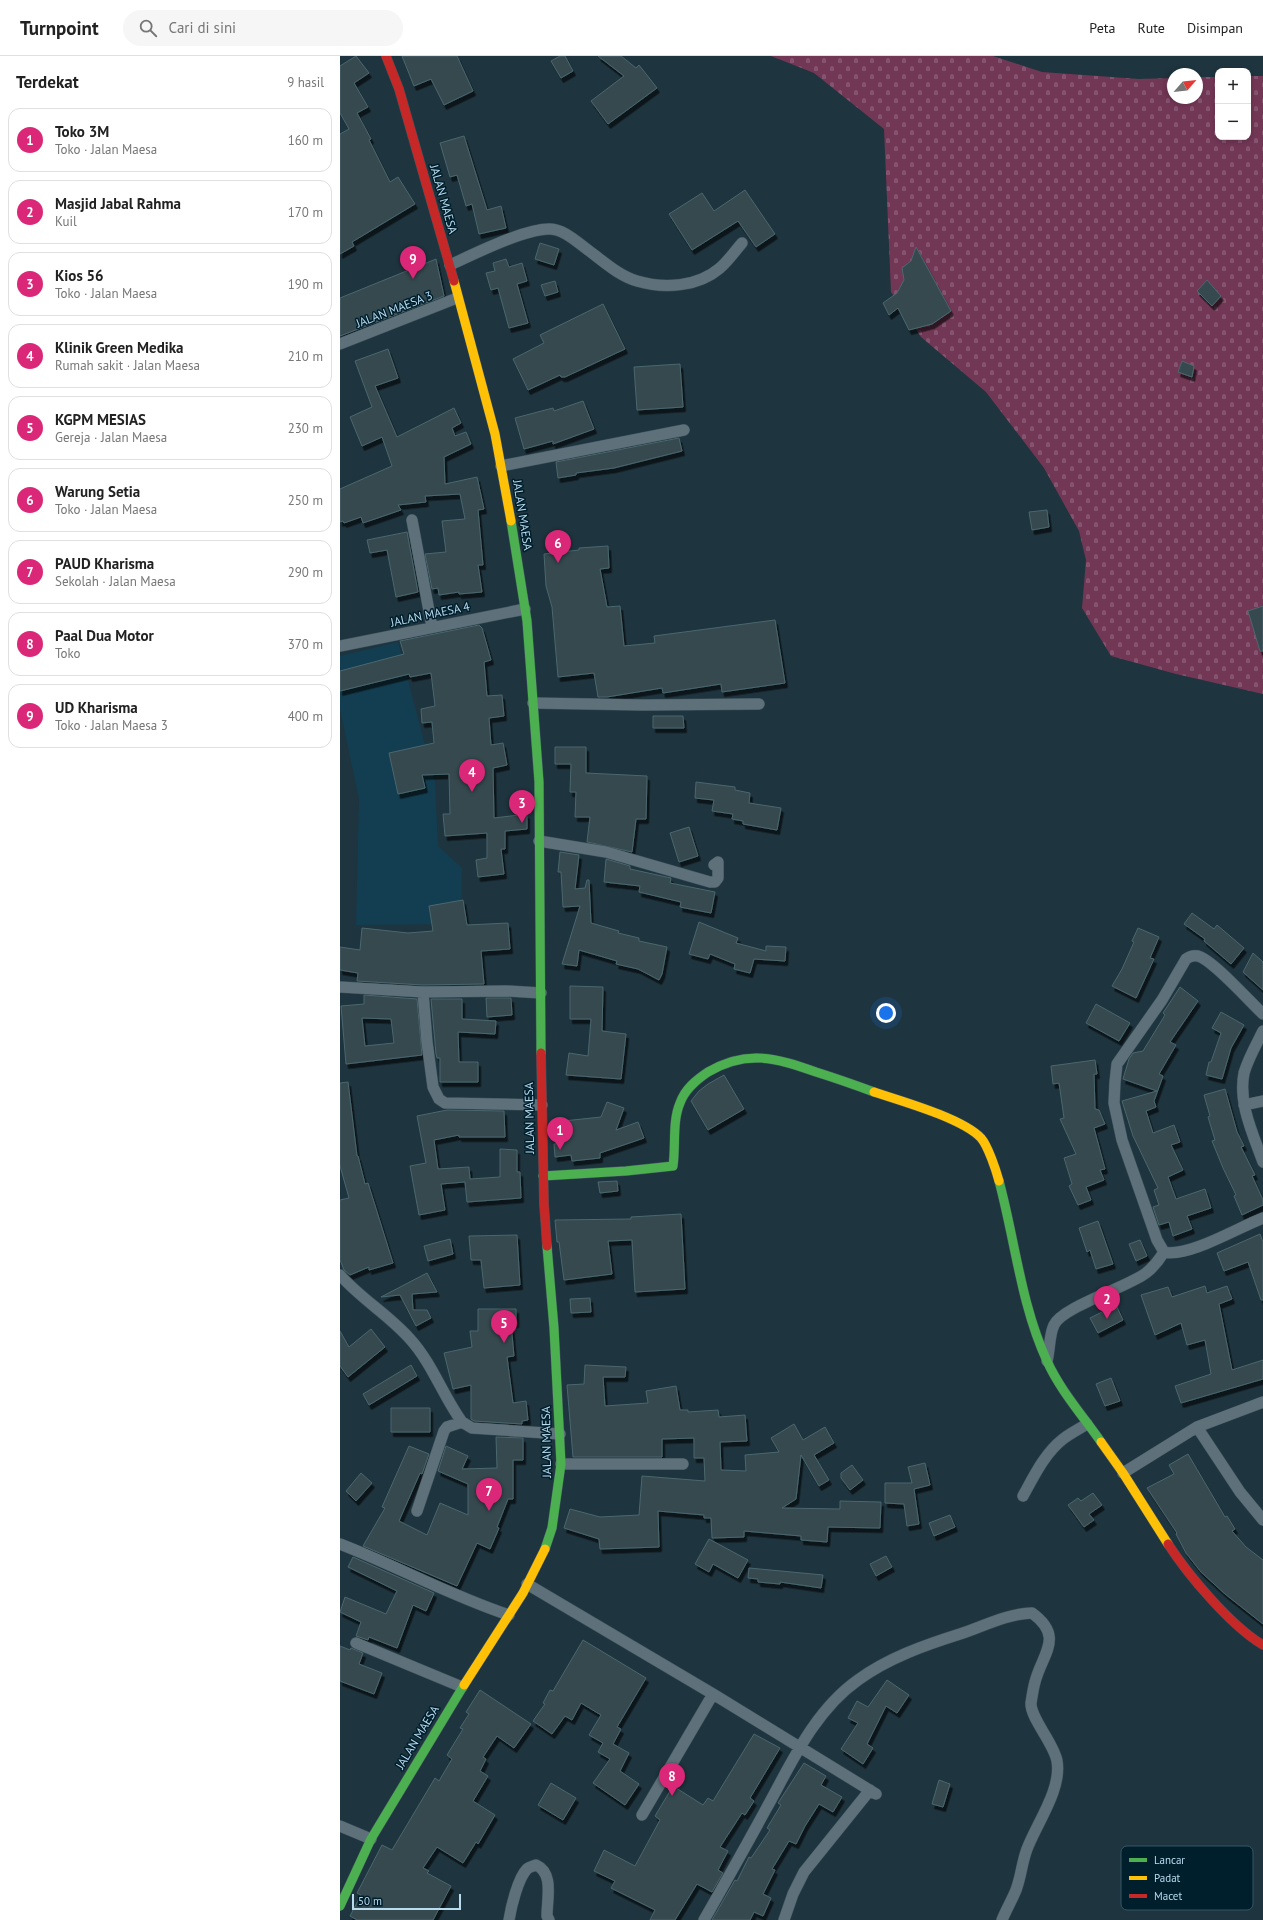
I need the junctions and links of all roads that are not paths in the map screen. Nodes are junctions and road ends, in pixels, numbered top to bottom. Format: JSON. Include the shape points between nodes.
{"nodes":[{"id":1,"x":386,"y":56,"type":"edge"},
{"id":2,"x":742,"y":243,"type":"dead end"},
{"id":3,"x":450,"y":265,"type":"junction"},
{"id":4,"x":457,"y":298,"type":"junction"},
{"id":5,"x":340,"y":344,"type":"edge"},
{"id":6,"x":684,"y":430,"type":"dead end"},
{"id":7,"x":502,"y":466,"type":"junction"},
{"id":8,"x":412,"y":520,"type":"dead end"},
{"id":9,"x":525,"y":608,"type":"junction"},
{"id":10,"x":432,"y":627,"type":"junction"},
{"id":11,"x":340,"y":646,"type":"edge"},
{"id":12,"x":533,"y":703,"type":"junction"},
{"id":13,"x":759,"y":704,"type":"dead end"},
{"id":14,"x":539,"y":841,"type":"junction"},
{"id":15,"x":714,"y":865,"type":"dead end"},
{"id":16,"x":340,"y":987,"type":"edge"},
{"id":17,"x":423,"y":992,"type":"junction"},
{"id":18,"x":541,"y":992,"type":"junction"},
{"id":19,"x":1263,"y":1014,"type":"edge"},
{"id":20,"x":1263,"y":1031,"type":"edge"},
{"id":21,"x":1263,"y":1101,"type":"edge"},
{"id":22,"x":542,"y":1105,"type":"junction"},
{"id":23,"x":1244,"y":1105,"type":"junction"},
{"id":24,"x":1263,"y":1162,"type":"edge"},
{"id":25,"x":543,"y":1176,"type":"junction"},
{"id":26,"x":1263,"y":1218,"type":"edge"},
{"id":27,"x":1164,"y":1252,"type":"junction"},
{"id":28,"x":340,"y":1275,"type":"edge"},
{"id":29,"x":1047,"y":1361,"type":"junction"},
{"id":30,"x":1263,"y":1402,"type":"edge"},
{"id":31,"x":462,"y":1422,"type":"junction"},
{"id":32,"x":1087,"y":1424,"type":"junction"},
{"id":33,"x":1197,"y":1427,"type":"junction"},
{"id":34,"x":560,"y":1434,"type":"junction"},
{"id":35,"x":561,"y":1464,"type":"junction"},
{"id":36,"x":683,"y":1464,"type":"dead end"},
{"id":37,"x":1123,"y":1473,"type":"junction"},
{"id":38,"x":1023,"y":1496,"type":"dead end"},
{"id":39,"x":417,"y":1511,"type":"dead end"},
{"id":40,"x":1263,"y":1520,"type":"edge"},
{"id":41,"x":340,"y":1544,"type":"edge"},
{"id":42,"x":527,"y":1584,"type":"junction"},
{"id":43,"x":509,"y":1614,"type":"junction"},
{"id":44,"x":356,"y":1643,"type":"dead end"},
{"id":45,"x":1263,"y":1645,"type":"edge"},
{"id":46,"x":462,"y":1687,"type":"junction"},
{"id":47,"x":713,"y":1694,"type":"junction"},
{"id":48,"x":800,"y":1748,"type":"junction"},
{"id":49,"x":642,"y":1815,"type":"dead end"},
{"id":50,"x":340,"y":1826,"type":"edge"},
{"id":51,"x":371,"y":1839,"type":"junction"},
{"id":52,"x":340,"y":1906,"type":"edge"},
{"id":53,"x":509,"y":1920,"type":"edge"},
{"id":54,"x":549,"y":1920,"type":"edge"},
{"id":55,"x":704,"y":1920,"type":"edge"},
{"id":56,"x":784,"y":1920,"type":"edge"},
{"id":57,"x":1002,"y":1920,"type":"edge"}],
"edges":[{"from":1,"to":3,"type":"street","name":"JALAN MAESA","via":[[399,89]]},
{"from":2,"to":3,"type":"street","via":[[720,268],[705,277],[689,283],[664,286],[637,281],[621,273],[561,231],[549,229],[530,232]]},
{"from":3,"to":4,"type":"street","name":"JALAN MAESA"},
{"from":4,"to":5,"type":"street","name":"JALAN MAESA 3"},
{"from":4,"to":7,"type":"street","name":"JALAN MAESA"},
{"from":6,"to":7,"type":"street"},
{"from":7,"to":9,"type":"street","name":"JALAN MAESA"},
{"from":8,"to":10,"type":"street"},
{"from":9,"to":10,"type":"street","name":"JALAN MAESA 4"},
{"from":9,"to":12,"type":"street","name":"JALAN MAESA"},
{"from":10,"to":11,"type":"street","name":"JALAN MAESA 4"},
{"from":12,"to":13,"type":"street"},
{"from":12,"to":14,"type":"street","name":"JALAN MAESA","via":[[539,782]]},
{"from":14,"to":15,"type":"street","via":[[606,852],[710,882],[715,882],[718,878],[718,862]]},
{"from":14,"to":18,"type":"street","name":"JALAN MAESA"},
{"from":16,"to":17,"type":"street"},
{"from":17,"to":18,"type":"street"},
{"from":17,"to":22,"type":"street","via":[[433,1087],[438,1099],[445,1103]]},
{"from":18,"to":22,"type":"street","name":"JALAN MAESA"},
{"from":19,"to":27,"type":"street","via":[[1203,958],[1191,956],[1186,959],[1162,1000],[1117,1064],[1114,1103],[1116,1118],[1157,1240]]},
{"from":20,"to":23,"type":"street","via":[[1244,1074]]},
{"from":21,"to":23,"type":"street"},
{"from":22,"to":25,"type":"street","name":"JALAN MAESA"},
{"from":23,"to":24,"type":"street"},
{"from":25,"to":29,"type":"street","via":[[673,1166],[679,1102],[688,1087],[698,1078],[731,1062],[758,1057],[784,1061],[932,1111],[972,1130],[982,1139],[998,1178],[1028,1305]]},
{"from":25,"to":34,"type":"street","name":"JALAN MAESA"},
{"from":26,"to":27,"type":"street","via":[[1188,1250],[1172,1254]]},
{"from":27,"to":29,"type":"street","via":[[1146,1274],[1072,1310],[1059,1319],[1054,1325]]},
{"from":28,"to":31,"type":"street","via":[[411,1340]]},
{"from":29,"to":32,"type":"street"},
{"from":30,"to":33,"type":"street"},
{"from":31,"to":34,"type":"street","via":[[472,1428]]},
{"from":31,"to":39,"type":"street","via":[[447,1427],[444,1431]]},
{"from":32,"to":37,"type":"street"},
{"from":32,"to":38,"type":"street","via":[[1054,1447]]},
{"from":33,"to":37,"type":"street"},
{"from":33,"to":40,"type":"street","via":[[1240,1492]]},
{"from":34,"to":35,"type":"street","name":"JALAN MAESA"},
{"from":35,"to":36,"type":"street"},
{"from":35,"to":42,"type":"street","name":"JALAN MAESA","via":[[552,1528],[543,1554]]},
{"from":37,"to":45,"type":"street","via":[[1149,1517],[1200,1586],[1248,1636]]},
{"from":41,"to":43,"type":"street","via":[[477,1604]]},
{"from":42,"to":43,"type":"street","name":"JALAN MAESA"},
{"from":42,"to":47,"type":"street"},
{"from":43,"to":46,"type":"street","name":"JALAN MAESA"},
{"from":44,"to":46,"type":"street"},
{"from":46,"to":51,"type":"street","name":"JALAN MAESA"},
{"from":47,"to":48,"type":"street"},
{"from":47,"to":49,"type":"street"},
{"from":48,"to":55,"type":"street"},
{"from":48,"to":56,"type":"street","via":[[873,1792],[825,1843],[804,1872],[792,1894]]},
{"from":48,"to":57,"type":"street","via":[[840,1695],[858,1680],[882,1666],[936,1641],[999,1619],[1026,1613],[1032,1613],[1039,1618],[1046,1625],[1048,1651],[1035,1682],[1031,1705],[1033,1716],[1053,1750],[1058,1772],[1055,1788],[1026,1850],[1016,1890]]},
{"from":50,"to":51,"type":"street"},
{"from":51,"to":52,"type":"street","name":"JALAN MAESA"},
{"from":53,"to":54,"type":"street","via":[[520,1882],[527,1869],[536,1864],[547,1874]]}]}
